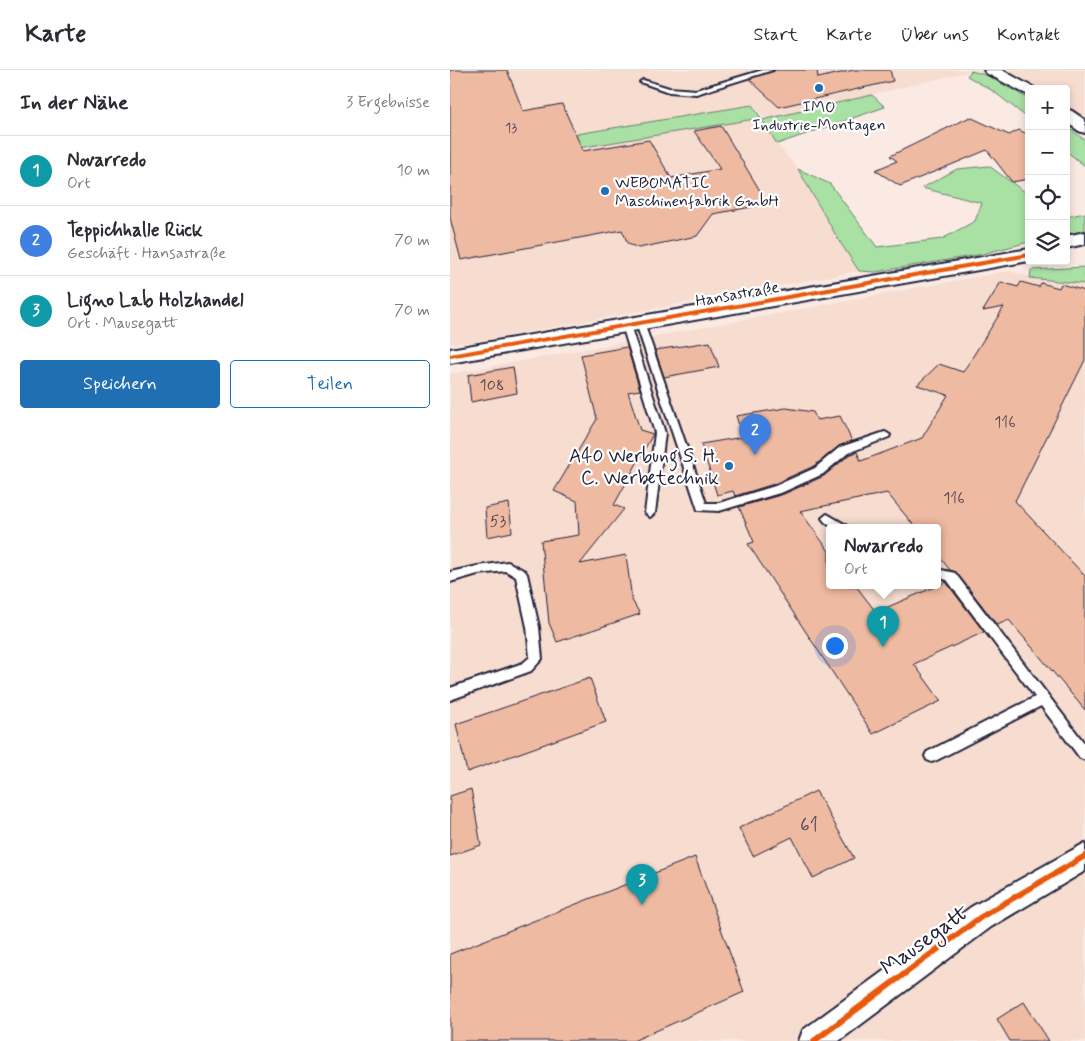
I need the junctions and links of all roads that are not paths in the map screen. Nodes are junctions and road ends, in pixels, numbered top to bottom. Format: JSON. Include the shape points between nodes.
{"nodes":[{"id":1,"x":770,"y":70,"type":"edge"},
{"id":2,"x":1001,"y":72,"type":"edge"},
{"id":3,"x":643,"y":82,"type":"dead end"},
{"id":4,"x":1025,"y":87,"type":"edge"},
{"id":5,"x":1070,"y":117,"type":"edge"},
{"id":6,"x":1085,"y":128,"type":"edge"},
{"id":7,"x":1085,"y":238,"type":"edge"},
{"id":8,"x":1070,"y":241,"type":"edge"},
{"id":9,"x":1085,"y":251,"type":"edge"},
{"id":10,"x":1070,"y":253,"type":"edge"},
{"id":11,"x":1025,"y":256,"type":"edge"},
{"id":12,"x":633,"y":324,"type":"junction"},
{"id":13,"x":450,"y":356,"type":"edge"},
{"id":14,"x":885,"y":435,"type":"dead end"},
{"id":15,"x":650,"y":513,"type":"dead end"},
{"id":16,"x":827,"y":518,"type":"dead end"},
{"id":17,"x":836,"y":524,"type":"edge"},
{"id":18,"x":941,"y":574,"type":"edge"},
{"id":19,"x":450,"y":577,"type":"edge"},
{"id":20,"x":450,"y":694,"type":"edge"},
{"id":21,"x":1043,"y":699,"type":"junction"},
{"id":22,"x":1085,"y":754,"type":"edge"},
{"id":23,"x":932,"y":756,"type":"dead end"},
{"id":24,"x":1085,"y":856,"type":"edge"},
{"id":25,"x":814,"y":1041,"type":"edge"}],
"edges":[{"from":1,"to":3,"type":"lane","via":[[696,92],[672,93]]},
{"from":2,"to":4,"type":"street"},
{"from":5,"to":6,"type":"street"},
{"from":7,"to":8,"type":"street"},
{"from":9,"to":10,"type":"street"},
{"from":11,"to":12,"type":"street","name":"Hansastraße"},
{"from":12,"to":13,"type":"street","name":"Hansastraße"},
{"from":12,"to":14,"type":"lane","via":[[702,507],[719,507],[780,489],[819,471],[844,450]]},
{"from":12,"to":15,"type":"lane","via":[[660,433]]},
{"from":16,"to":17,"type":"lane"},
{"from":18,"to":21,"type":"lane","via":[[951,576]]},
{"from":19,"to":20,"type":"lane","via":[[508,566],[521,574],[534,626],[536,659],[527,667]]},
{"from":21,"to":22,"type":"lane"},
{"from":21,"to":23,"type":"lane"},
{"from":24,"to":25,"type":"street","name":"Mausegatt","via":[[981,917]]}]}
